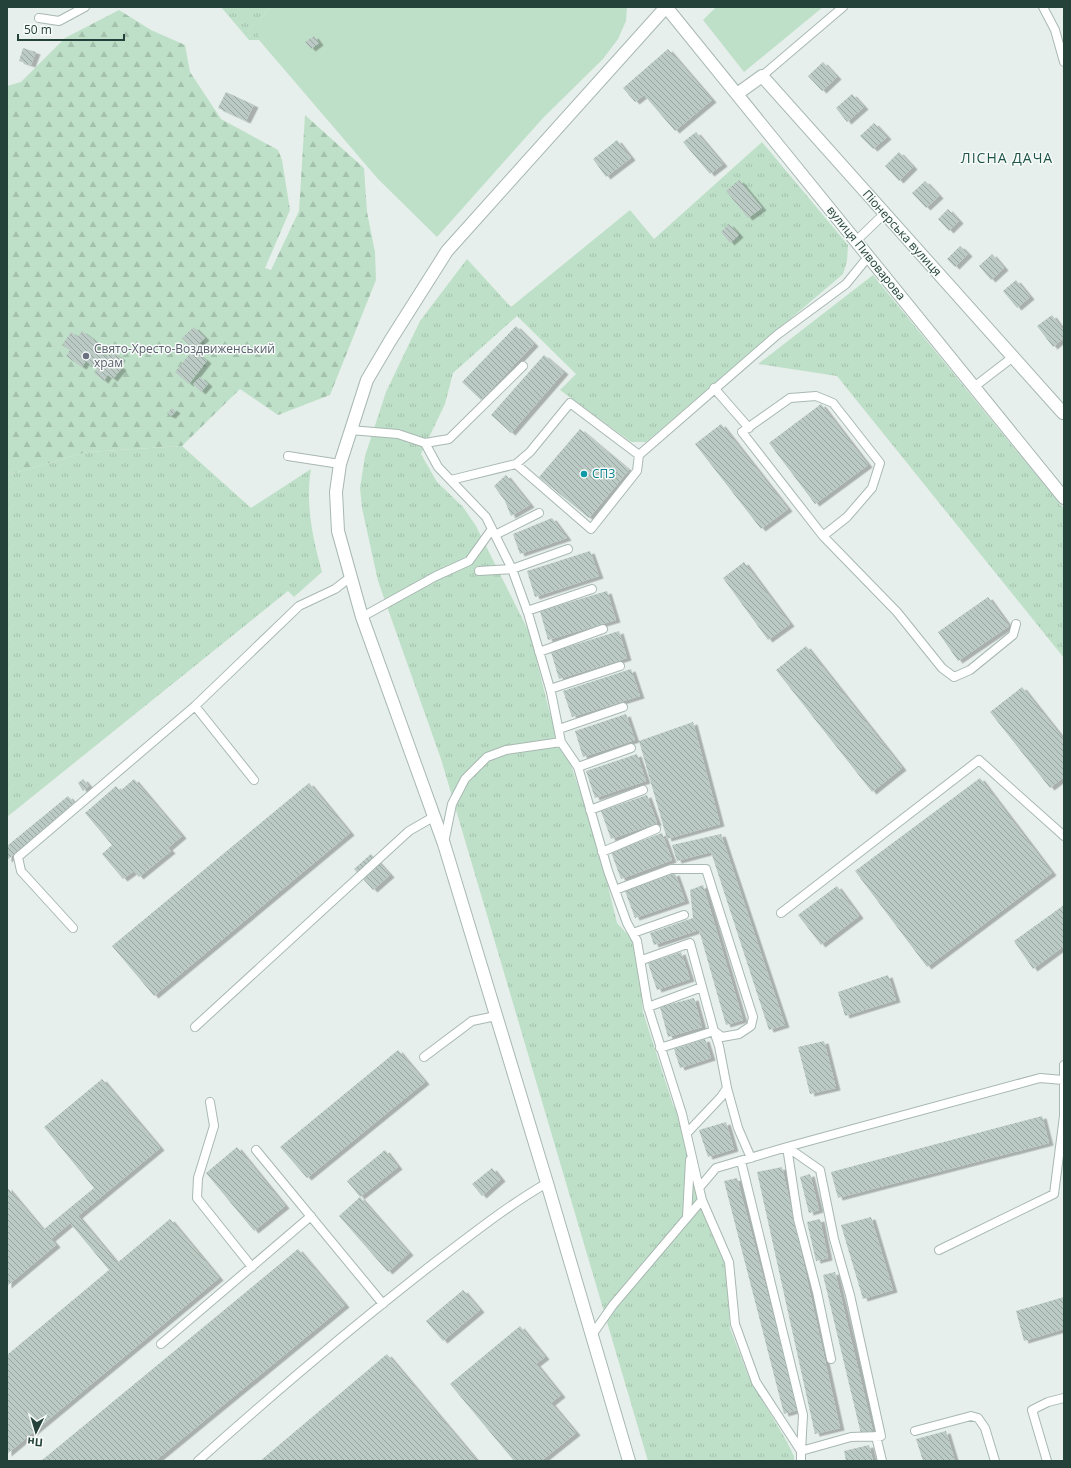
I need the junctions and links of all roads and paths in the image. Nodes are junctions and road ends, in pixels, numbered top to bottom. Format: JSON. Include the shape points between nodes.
{"nodes":[{"id":1,"x":85,"y":7,"type":"edge"},
{"id":2,"x":843,"y":7,"type":"edge"},
{"id":3,"x":1042,"y":7,"type":"edge"},
{"id":4,"x":667,"y":8,"type":"edge"},
{"id":5,"x":39,"y":18,"type":"dead end"},
{"id":6,"x":1061,"y":40,"type":"edge"},
{"id":7,"x":1064,"y":62,"type":"edge"},
{"id":8,"x":762,"y":76,"type":"junction"},
{"id":9,"x":737,"y":94,"type":"junction"},
{"id":10,"x":885,"y":213,"type":"junction"},
{"id":11,"x":856,"y":241,"type":"junction"},
{"id":12,"x":868,"y":257,"type":"junction"},
{"id":13,"x":1013,"y":357,"type":"junction"},
{"id":14,"x":523,"y":366,"type":"dead end"},
{"id":15,"x":974,"y":387,"type":"junction"},
{"id":16,"x":714,"y":388,"type":"junction"},
{"id":17,"x":1063,"y":413,"type":"dead end"},
{"id":18,"x":748,"y":428,"type":"junction"},
{"id":19,"x":350,"y":430,"type":"junction"},
{"id":20,"x":425,"y":443,"type":"junction"},
{"id":21,"x":639,"y":455,"type":"junction"},
{"id":22,"x":288,"y":456,"type":"dead end"},
{"id":23,"x":340,"y":464,"type":"junction"},
{"id":24,"x":516,"y":464,"type":"junction"},
{"id":25,"x":451,"y":480,"type":"junction"},
{"id":26,"x":1064,"y":498,"type":"edge"},
{"id":27,"x":539,"y":513,"type":"dead end"},
{"id":28,"x":494,"y":532,"type":"junction"},
{"id":29,"x":823,"y":536,"type":"junction"},
{"id":30,"x":568,"y":549,"type":"dead end"},
{"id":31,"x":512,"y":569,"type":"junction"},
{"id":32,"x":479,"y":571,"type":"dead end"},
{"id":33,"x":352,"y":576,"type":"junction"},
{"id":34,"x":592,"y":588,"type":"dead end"},
{"id":35,"x":527,"y":610,"type":"junction"},
{"id":36,"x":362,"y":616,"type":"junction"},
{"id":37,"x":1016,"y":624,"type":"dead end"},
{"id":38,"x":603,"y":629,"type":"dead end"},
{"id":39,"x":539,"y":652,"type":"junction"},
{"id":40,"x":620,"y":666,"type":"dead end"},
{"id":41,"x":550,"y":689,"type":"junction"},
{"id":42,"x":195,"y":706,"type":"junction"},
{"id":43,"x":623,"y":706,"type":"dead end"},
{"id":44,"x":559,"y":729,"type":"junction"},
{"id":45,"x":561,"y":742,"type":"junction"},
{"id":46,"x":631,"y":748,"type":"dead end"},
{"id":47,"x":578,"y":767,"type":"junction"},
{"id":48,"x":254,"y":780,"type":"dead end"},
{"id":49,"x":643,"y":790,"type":"dead end"},
{"id":50,"x":590,"y":810,"type":"junction"},
{"id":51,"x":435,"y":816,"type":"junction"},
{"id":52,"x":656,"y":829,"type":"dead end"},
{"id":53,"x":1064,"y":836,"type":"edge"},
{"id":54,"x":444,"y":844,"type":"junction"},
{"id":55,"x":602,"y":852,"type":"junction"},
{"id":56,"x":615,"y":890,"type":"junction"},
{"id":57,"x":781,"y":913,"type":"dead end"},
{"id":58,"x":684,"y":915,"type":"dead end"},
{"id":59,"x":73,"y":928,"type":"dead end"},
{"id":60,"x":633,"y":933,"type":"junction"},
{"id":61,"x":642,"y":960,"type":"junction"},
{"id":62,"x":702,"y":987,"type":"junction"},
{"id":63,"x":648,"y":1007,"type":"junction"},
{"id":64,"x":496,"y":1016,"type":"junction"},
{"id":65,"x":195,"y":1027,"type":"dead end"},
{"id":66,"x":714,"y":1031,"type":"junction"},
{"id":67,"x":660,"y":1048,"type":"junction"},
{"id":68,"x":424,"y":1057,"type":"dead end"},
{"id":69,"x":1064,"y":1065,"type":"edge"},
{"id":70,"x":1063,"y":1080,"type":"edge"},
{"id":71,"x":727,"y":1088,"type":"junction"},
{"id":72,"x":210,"y":1102,"type":"dead end"},
{"id":73,"x":687,"y":1133,"type":"junction"},
{"id":74,"x":787,"y":1147,"type":"junction"},
{"id":75,"x":690,"y":1148,"type":"junction"},
{"id":76,"x":256,"y":1150,"type":"dead end"},
{"id":77,"x":751,"y":1158,"type":"junction"},
{"id":78,"x":741,"y":1161,"type":"junction"},
{"id":79,"x":548,"y":1183,"type":"junction"},
{"id":80,"x":699,"y":1188,"type":"junction"},
{"id":81,"x":702,"y":1200,"type":"junction"},
{"id":82,"x":311,"y":1216,"type":"junction"},
{"id":83,"x":687,"y":1217,"type":"junction"},
{"id":84,"x":939,"y":1250,"type":"dead end"},
{"id":85,"x":252,"y":1267,"type":"junction"},
{"id":86,"x":383,"y":1304,"type":"junction"},
{"id":87,"x":592,"y":1335,"type":"junction"},
{"id":88,"x":161,"y":1344,"type":"dead end"},
{"id":89,"x":831,"y":1359,"type":"dead end"},
{"id":90,"x":1064,"y":1398,"type":"edge"},
{"id":91,"x":916,"y":1431,"type":"dead end"},
{"id":92,"x":876,"y":1436,"type":"junction"},
{"id":93,"x":801,"y":1451,"type":"junction"},
{"id":94,"x":627,"y":1460,"type":"edge"},
{"id":95,"x":198,"y":1461,"type":"edge"},
{"id":96,"x":801,"y":1461,"type":"edge"},
{"id":97,"x":882,"y":1461,"type":"edge"},
{"id":98,"x":995,"y":1461,"type":"edge"},
{"id":99,"x":1047,"y":1461,"type":"edge"}],
"edges":[{"from":1,"to":5,"type":"lane","via":[[59,21]]},
{"from":2,"to":8,"type":"lane"},
{"from":3,"to":6,"type":"lane"},
{"from":4,"to":9,"type":"street","name":"вулиця Пивоварова"},
{"from":4,"to":19,"type":"street","via":[[447,251],[367,380]]},
{"from":6,"to":7,"type":"lane"},
{"from":8,"to":9,"type":"street"},
{"from":8,"to":10,"type":"street","name":"Піонерська вулиця"},
{"from":9,"to":11,"type":"street","name":"вулиця Пивоварова"},
{"from":10,"to":11,"type":"lane"},
{"from":10,"to":13,"type":"street","name":"Піонерська вулиця"},
{"from":11,"to":12,"type":"street","name":"вулиця Пивоварова"},
{"from":12,"to":15,"type":"street","name":"вулиця Пивоварова"},
{"from":12,"to":16,"type":"lane","via":[[846,284],[777,335]]},
{"from":13,"to":15,"type":"lane"},
{"from":13,"to":17,"type":"street","name":"Піонерська вулиця"},
{"from":14,"to":20,"type":"lane","via":[[449,439]]},
{"from":15,"to":26,"type":"street","name":"вулиця Пивоварова"},
{"from":16,"to":18,"type":"lane"},
{"from":16,"to":21,"type":"lane"},
{"from":18,"to":29,"type":"lane","via":[[742,432]]},
{"from":18,"to":29,"type":"lane","via":[[790,398],[816,396],[833,403],[880,463],[872,488],[847,517]]},
{"from":19,"to":20,"type":"lane","via":[[398,434]]},
{"from":19,"to":23,"type":"street"},
{"from":20,"to":25,"type":"lane","via":[[438,467]]},
{"from":21,"to":24,"type":"lane","via":[[570,403],[530,452]]},
{"from":21,"to":24,"type":"lane","via":[[637,471],[592,529]]},
{"from":22,"to":23,"type":"lane"},
{"from":23,"to":33,"type":"street","via":[[336,515],[338,531]]},
{"from":24,"to":25,"type":"lane"},
{"from":25,"to":28,"type":"lane","via":[[486,518]]},
{"from":27,"to":28,"type":"lane"},
{"from":28,"to":31,"type":"lane"},
{"from":28,"to":36,"type":"lane","via":[[469,561]]},
{"from":29,"to":37,"type":"lane","via":[[897,612],[942,668],[954,676],[970,670],[1013,635]]},
{"from":30,"to":31,"type":"lane"},
{"from":31,"to":32,"type":"lane"},
{"from":31,"to":35,"type":"lane"},
{"from":33,"to":36,"type":"street"},
{"from":33,"to":42,"type":"lane","via":[[335,590],[299,606]]},
{"from":34,"to":35,"type":"lane"},
{"from":35,"to":39,"type":"lane"},
{"from":36,"to":51,"type":"street"},
{"from":38,"to":39,"type":"lane"},
{"from":39,"to":41,"type":"lane"},
{"from":40,"to":41,"type":"lane"},
{"from":41,"to":44,"type":"lane"},
{"from":42,"to":48,"type":"lane"},
{"from":42,"to":59,"type":"lane","via":[[18,857],[21,871]]},
{"from":43,"to":44,"type":"lane"},
{"from":44,"to":45,"type":"lane"},
{"from":45,"to":47,"type":"lane"},
{"from":45,"to":54,"type":"lane","via":[[506,750],[487,757],[465,779],[452,804]]},
{"from":46,"to":47,"type":"lane"},
{"from":47,"to":50,"type":"lane"},
{"from":49,"to":50,"type":"lane"},
{"from":50,"to":55,"type":"lane"},
{"from":51,"to":54,"type":"street"},
{"from":51,"to":65,"type":"lane","via":[[409,830]]},
{"from":52,"to":55,"type":"lane"},
{"from":53,"to":57,"type":"lane","via":[[979,760]]},
{"from":54,"to":64,"type":"street"},
{"from":55,"to":56,"type":"lane"},
{"from":56,"to":60,"type":"lane"},
{"from":56,"to":66,"type":"lane","via":[[671,869],[706,869],[753,1017],[751,1026],[739,1034],[722,1037]]},
{"from":58,"to":60,"type":"lane"},
{"from":60,"to":61,"type":"lane"},
{"from":61,"to":62,"type":"lane","via":[[690,943]]},
{"from":61,"to":63,"type":"lane"},
{"from":62,"to":63,"type":"lane"},
{"from":62,"to":66,"type":"lane"},
{"from":63,"to":67,"type":"lane"},
{"from":64,"to":68,"type":"lane","via":[[472,1021]]},
{"from":64,"to":79,"type":"street"},
{"from":66,"to":67,"type":"lane"},
{"from":66,"to":71,"type":"lane"},
{"from":67,"to":73,"type":"lane"},
{"from":69,"to":70,"type":"lane"},
{"from":70,"to":74,"type":"lane","via":[[1040,1078]]},
{"from":70,"to":84,"type":"lane","via":[[1064,1116],[1054,1194]]},
{"from":71,"to":73,"type":"lane"},
{"from":71,"to":77,"type":"lane","via":[[738,1128]]},
{"from":72,"to":85,"type":"lane","via":[[214,1126],[198,1178],[197,1198]]},
{"from":73,"to":75,"type":"lane"},
{"from":74,"to":77,"type":"lane"},
{"from":74,"to":89,"type":"lane","via":[[798,1219]]},
{"from":74,"to":92,"type":"lane","via":[[820,1170],[881,1436]]},
{"from":75,"to":80,"type":"lane"},
{"from":75,"to":83,"type":"lane"},
{"from":76,"to":82,"type":"lane"},
{"from":77,"to":78,"type":"lane"},
{"from":78,"to":80,"type":"lane","via":[[716,1168]]},
{"from":78,"to":93,"type":"lane","via":[[803,1415]]},
{"from":79,"to":86,"type":"lane","via":[[514,1203]]},
{"from":79,"to":87,"type":"street"},
{"from":80,"to":81,"type":"lane"},
{"from":81,"to":83,"type":"lane"},
{"from":81,"to":93,"type":"lane","via":[[728,1262],[735,1324],[756,1382]]},
{"from":82,"to":85,"type":"lane"},
{"from":82,"to":86,"type":"lane"},
{"from":83,"to":87,"type":"lane","via":[[613,1305]]},
{"from":85,"to":88,"type":"lane"},
{"from":86,"to":95,"type":"lane","via":[[266,1400]]},
{"from":87,"to":94,"type":"street"},
{"from":90,"to":99,"type":"lane","via":[[1032,1410]]},
{"from":91,"to":98,"type":"lane","via":[[970,1416],[978,1418],[985,1428]]},
{"from":92,"to":93,"type":"lane","via":[[851,1437]]},
{"from":92,"to":97,"type":"lane"},
{"from":93,"to":96,"type":"lane"}]}
